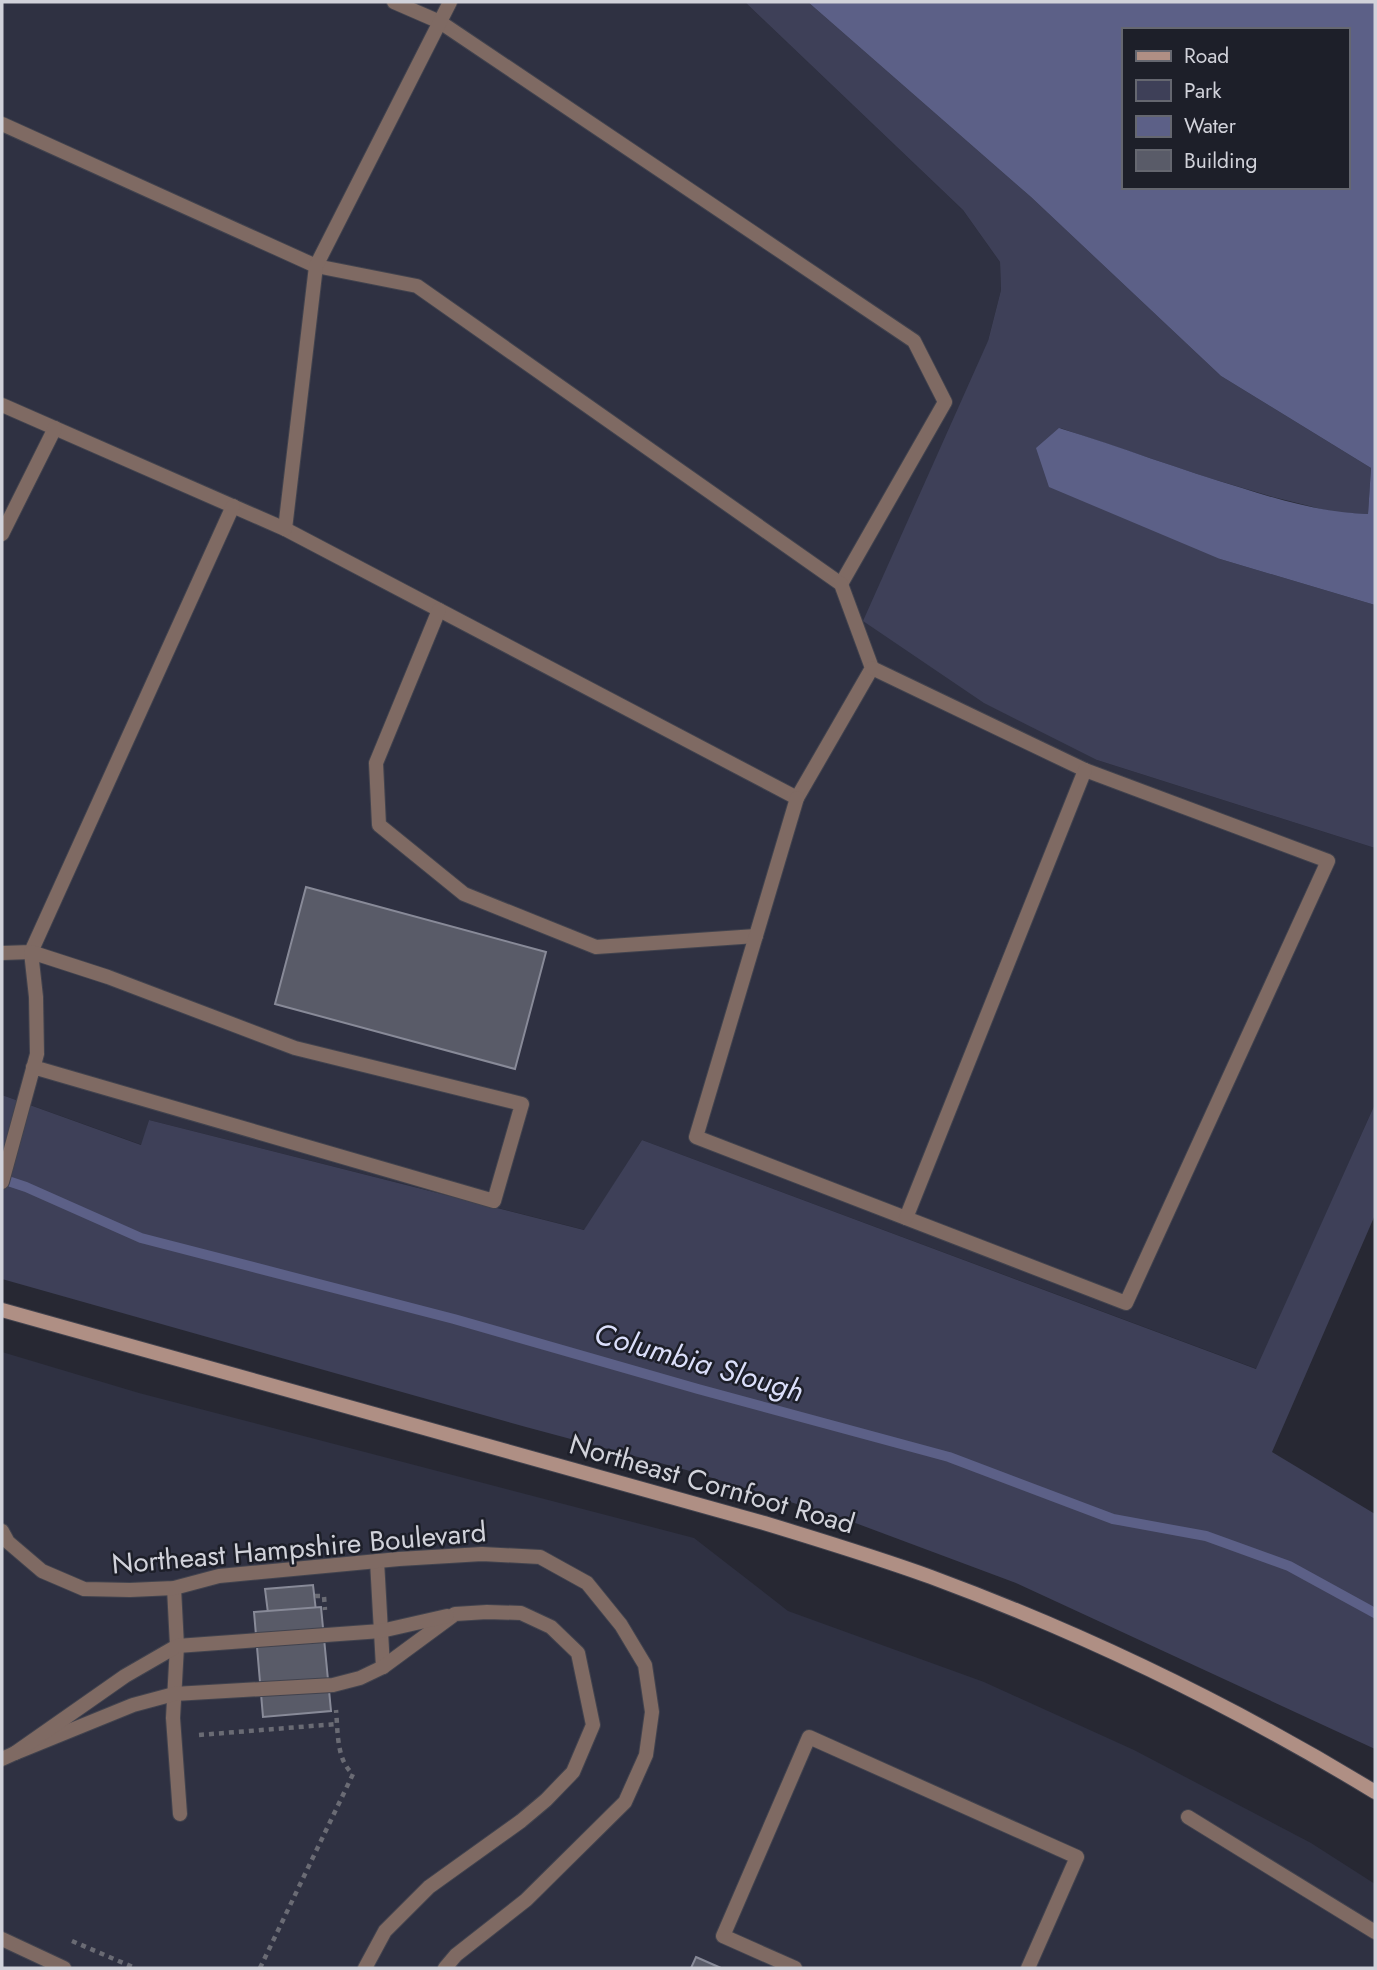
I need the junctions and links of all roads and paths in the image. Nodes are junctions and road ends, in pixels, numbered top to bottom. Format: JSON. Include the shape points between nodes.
{"nodes":[{"id":1,"x":394,"y":2,"type":"edge"},
{"id":2,"x":450,"y":2,"type":"edge"},
{"id":3,"x":440,"y":22,"type":"junction"},
{"id":4,"x":2,"y":124,"type":"edge"},
{"id":5,"x":316,"y":266,"type":"junction"},
{"id":6,"x":2,"y":405,"type":"edge"},
{"id":7,"x":55,"y":428,"type":"junction"},
{"id":8,"x":233,"y":506,"type":"junction"},
{"id":9,"x":285,"y":529,"type":"junction"},
{"id":10,"x":2,"y":534,"type":"edge"},
{"id":11,"x":841,"y":584,"type":"junction"},
{"id":12,"x":439,"y":610,"type":"junction"},
{"id":13,"x":872,"y":668,"type":"junction"},
{"id":14,"x":1085,"y":769,"type":"junction"},
{"id":15,"x":797,"y":798,"type":"junction"},
{"id":16,"x":756,"y":936,"type":"junction"},
{"id":17,"x":31,"y":952,"type":"junction"},
{"id":18,"x":2,"y":953,"type":"edge"},
{"id":19,"x":33,"y":1066,"type":"junction"},
{"id":20,"x":2,"y":1182,"type":"edge"},
{"id":21,"x":906,"y":1218,"type":"junction"},
{"id":22,"x":2,"y":1310,"type":"edge"},
{"id":23,"x":2,"y":1531,"type":"edge"},
{"id":24,"x":377,"y":1561,"type":"junction"},
{"id":25,"x":174,"y":1588,"type":"junction"},
{"id":26,"x":315,"y":1596,"type":"dead end"},
{"id":27,"x":454,"y":1615,"type":"junction"},
{"id":28,"x":380,"y":1632,"type":"junction"},
{"id":29,"x":327,"y":1636,"type":"junction"},
{"id":30,"x":177,"y":1646,"type":"junction"},
{"id":31,"x":383,"y":1667,"type":"junction"},
{"id":32,"x":333,"y":1685,"type":"junction"},
{"id":33,"x":174,"y":1694,"type":"junction"},
{"id":34,"x":337,"y":1724,"type":"junction"},
{"id":35,"x":174,"y":1737,"type":"junction"},
{"id":36,"x":9,"y":1756,"type":"edge"},
{"id":37,"x":1375,"y":1791,"type":"edge"},
{"id":38,"x":180,"y":1814,"type":"dead end"},
{"id":39,"x":1188,"y":1818,"type":"dead end"},
{"id":40,"x":1375,"y":1932,"type":"edge"},
{"id":41,"x":2,"y":1939,"type":"edge"},
{"id":42,"x":64,"y":1968,"type":"edge"},
{"id":43,"x":260,"y":1968,"type":"edge"},
{"id":44,"x":365,"y":1968,"type":"edge"},
{"id":45,"x":445,"y":1968,"type":"edge"},
{"id":46,"x":795,"y":1968,"type":"edge"},
{"id":47,"x":1028,"y":1968,"type":"edge"}],
"edges":[{"from":1,"to":3,"type":"street"},
{"from":2,"to":3,"type":"street"},
{"from":3,"to":5,"type":"street"},
{"from":3,"to":11,"type":"street","via":[[914,341],[945,402]]},
{"from":4,"to":5,"type":"street"},
{"from":5,"to":9,"type":"street"},
{"from":5,"to":11,"type":"street","via":[[417,286]]},
{"from":6,"to":7,"type":"street"},
{"from":7,"to":8,"type":"street"},
{"from":7,"to":10,"type":"street"},
{"from":8,"to":9,"type":"street"},
{"from":8,"to":17,"type":"street"},
{"from":9,"to":12,"type":"street"},
{"from":11,"to":13,"type":"street"},
{"from":12,"to":15,"type":"street"},
{"from":12,"to":16,"type":"street","via":[[376,763],[379,824],[464,894],[596,947]]},
{"from":13,"to":14,"type":"street"},
{"from":13,"to":15,"type":"street"},
{"from":14,"to":21,"type":"street"},
{"from":14,"to":21,"type":"street","via":[[1328,861],[1126,1303]]},
{"from":15,"to":16,"type":"street"},
{"from":16,"to":21,"type":"street","via":[[696,1138]]},
{"from":17,"to":18,"type":"street"},
{"from":17,"to":19,"type":"street","via":[[36,997],[37,1055]]},
{"from":17,"to":19,"type":"street","via":[[295,1048],[522,1104],[494,1201]]},
{"from":19,"to":20,"type":"street"},
{"from":22,"to":37,"type":"street","name":"Northeast Cornfoot Road","via":[[872,1556],[1050,1624],[1282,1737]]},
{"from":23,"to":25,"type":"street","name":"Northeast Hampshire Boulevard","via":[[8,1542],[42,1571],[84,1589]]},
{"from":24,"to":25,"type":"street","name":"Northeast Hampshire Boulevard","via":[[219,1576]]},
{"from":24,"to":28,"type":"street"},
{"from":24,"to":45,"type":"street","name":"Northeast Hampshire Boulevard","via":[[482,1554],[540,1557],[587,1583],[621,1625],[645,1665],[652,1712],[646,1755],[625,1802],[526,1900]]},
{"from":25,"to":30,"type":"street"},
{"from":26,"to":29,"type":"path","via":[[324,1596]]},
{"from":27,"to":28,"type":"street"},
{"from":27,"to":31,"type":"street"},
{"from":27,"to":44,"type":"street","via":[[521,1613],[551,1628],[578,1653],[593,1725],[573,1772],[521,1821],[429,1886],[385,1931]]},
{"from":28,"to":29,"type":"street"},
{"from":28,"to":31,"type":"street"},
{"from":29,"to":30,"type":"street"},
{"from":30,"to":33,"type":"street"},
{"from":30,"to":36,"type":"street"},
{"from":31,"to":32,"type":"street"},
{"from":32,"to":33,"type":"street"},
{"from":32,"to":34,"type":"path"},
{"from":33,"to":35,"type":"street"},
{"from":33,"to":36,"type":"street","via":[[133,1705]]},
{"from":34,"to":35,"type":"path"},
{"from":34,"to":43,"type":"path","via":[[342,1759],[353,1774]]},
{"from":35,"to":38,"type":"street"},
{"from":39,"to":40,"type":"street"},
{"from":41,"to":42,"type":"street"},
{"from":46,"to":47,"type":"street","via":[[723,1936],[809,1737],[1077,1857]]}]}
